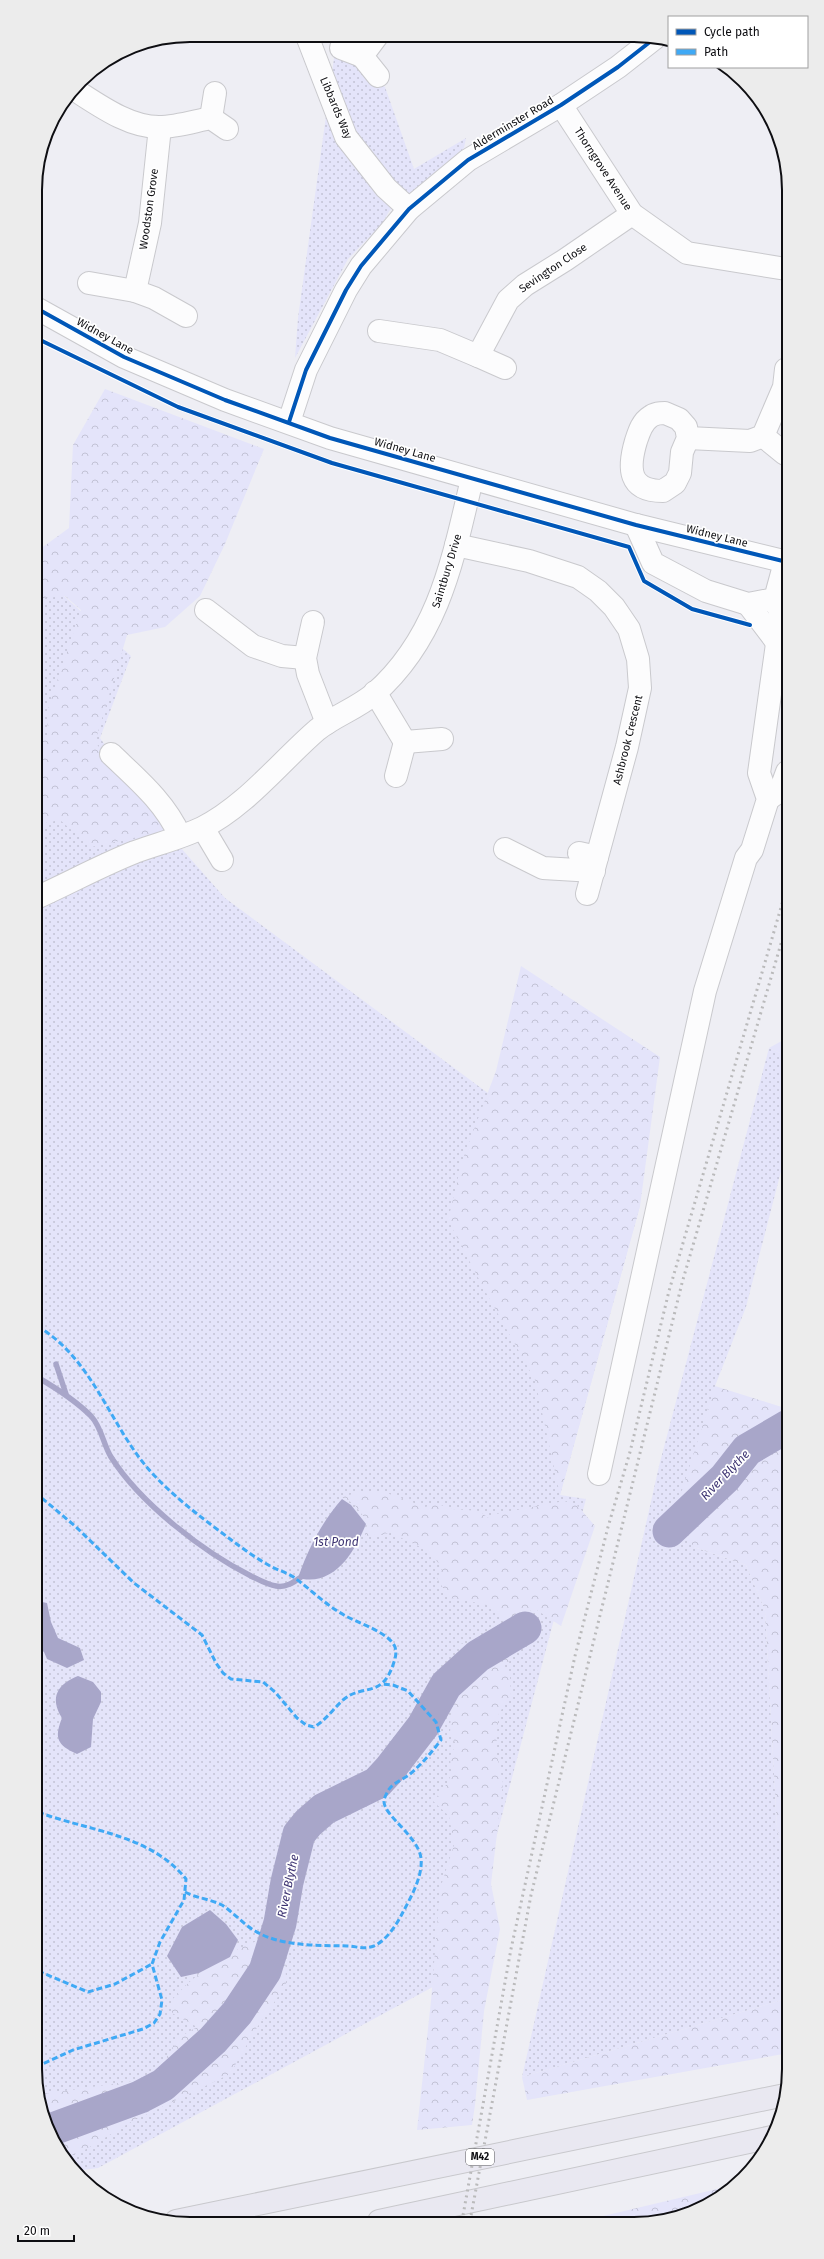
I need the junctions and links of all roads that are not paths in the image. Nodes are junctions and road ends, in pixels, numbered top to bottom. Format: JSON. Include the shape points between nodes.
{"nodes":[{"id":1,"x":309,"y":42,"type":"edge"},
{"id":2,"x":372,"y":42,"type":"edge"},
{"id":3,"x":649,"y":43,"type":"edge"},
{"id":4,"x":341,"y":48,"type":"dead end"},
{"id":5,"x":362,"y":56,"type":"junction"},
{"id":6,"x":378,"y":76,"type":"dead end"},
{"id":7,"x":79,"y":92,"type":"edge"},
{"id":8,"x":215,"y":93,"type":"dead end"},
{"id":9,"x":562,"y":105,"type":"junction"},
{"id":10,"x":160,"y":127,"type":"junction"},
{"id":11,"x":409,"y":209,"type":"junction"},
{"id":12,"x":632,"y":214,"type":"junction"},
{"id":13,"x":782,"y":268,"type":"edge"},
{"id":14,"x":89,"y":283,"type":"dead end"},
{"id":15,"x":135,"y":291,"type":"junction"},
{"id":16,"x":42,"y":311,"type":"edge"},
{"id":17,"x":186,"y":316,"type":"dead end"},
{"id":18,"x":379,"y":331,"type":"dead end"},
{"id":19,"x":478,"y":356,"type":"junction"},
{"id":20,"x":505,"y":368,"type":"dead end"},
{"id":21,"x":782,"y":392,"type":"edge"},
{"id":22,"x":289,"y":422,"type":"junction"},
{"id":23,"x":764,"y":436,"type":"junction"},
{"id":24,"x":688,"y":438,"type":"dead end"},
{"id":25,"x":782,"y":451,"type":"edge"},
{"id":26,"x":472,"y":478,"type":"junction"},
{"id":27,"x":636,"y":524,"type":"junction"},
{"id":28,"x":456,"y":545,"type":"junction"},
{"id":29,"x":782,"y":561,"type":"edge"},
{"id":30,"x":782,"y":575,"type":"edge"},
{"id":31,"x":775,"y":599,"type":"junction"},
{"id":32,"x":748,"y":604,"type":"junction"},
{"id":33,"x":206,"y":610,"type":"dead end"},
{"id":34,"x":313,"y":622,"type":"dead end"},
{"id":35,"x":776,"y":641,"type":"junction"},
{"id":36,"x":305,"y":658,"type":"junction"},
{"id":37,"x":375,"y":692,"type":"junction"},
{"id":38,"x":327,"y":723,"type":"junction"},
{"id":39,"x":442,"y":738,"type":"dead end"},
{"id":40,"x":405,"y":742,"type":"junction"},
{"id":41,"x":110,"y":754,"type":"dead end"},
{"id":42,"x":396,"y":776,"type":"dead end"},
{"id":43,"x":782,"y":786,"type":"edge"},
{"id":44,"x":768,"y":799,"type":"junction"},
{"id":45,"x":203,"y":828,"type":"junction"},
{"id":46,"x":176,"y":837,"type":"junction"},
{"id":47,"x":505,"y":850,"type":"dead end"},
{"id":48,"x":222,"y":860,"type":"dead end"},
{"id":49,"x":590,"y":860,"type":"junction"},
{"id":50,"x":587,"y":894,"type":"dead end"},
{"id":51,"x":42,"y":895,"type":"edge"},
{"id":52,"x":599,"y":1474,"type":"dead end"},
{"id":53,"x":779,"y":2096,"type":"edge"},
{"id":54,"x":764,"y":2139,"type":"edge"},
{"id":55,"x":195,"y":2217,"type":"edge"},
{"id":56,"x":397,"y":2217,"type":"edge"}],
"edges":[{"from":1,"to":11,"type":"street","name":"Libbards Way","via":[[346,137],[386,188]]},
{"from":2,"to":5,"type":"street"},
{"from":3,"to":9,"type":"street","name":"Alderminster Road"},
{"from":4,"to":5,"type":"street"},
{"from":5,"to":6,"type":"street"},
{"from":7,"to":10,"type":"street","via":[[104,109],[140,124]]},
{"from":8,"to":10,"type":"street","via":[[219,124]]},
{"from":9,"to":11,"type":"street","name":"Alderminster Road","via":[[468,160]]},
{"from":9,"to":12,"type":"street","name":"Thorngrove Avenue"},
{"from":10,"to":15,"type":"street","name":"Woodston Grove","via":[[150,223]]},
{"from":11,"to":22,"type":"street","name":"Alderminster Road","via":[[361,266],[346,290],[306,370]]},
{"from":12,"to":13,"type":"street","name":"Thorngrove Avenue","via":[[687,253]]},
{"from":12,"to":19,"type":"street","name":"Sevington Close","via":[[525,285],[508,300]]},
{"from":14,"to":15,"type":"street"},
{"from":15,"to":17,"type":"street","via":[[154,298]]},
{"from":16,"to":22,"type":"street","name":"Widney Lane","via":[[124,357],[225,400]]},
{"from":18,"to":19,"type":"street","via":[[416,327]]},
{"from":19,"to":20,"type":"street"},
{"from":21,"to":23,"type":"street"},
{"from":22,"to":26,"type":"street","name":"Widney Lane","via":[[330,438]]},
{"from":23,"to":24,"type":"street","via":[[750,441]]},
{"from":23,"to":25,"type":"street"},
{"from":26,"to":27,"type":"street","name":"Widney Lane"},
{"from":26,"to":28,"type":"street","name":"Saintbury Drive"},
{"from":27,"to":29,"type":"street","name":"Widney Lane"},
{"from":27,"to":32,"type":"street","via":[[653,563],[706,591]]},
{"from":28,"to":37,"type":"street","name":"Saintbury Drive","via":[[439,602],[427,628],[409,656]]},
{"from":28,"to":49,"type":"street","name":"Ashbrook Crescent","via":[[529,561],[578,577],[598,591],[614,607],[629,629],[638,659],[640,688]]},
{"from":30,"to":31,"type":"street"},
{"from":31,"to":32,"type":"street"},
{"from":31,"to":35,"type":"street","via":[[781,615]]},
{"from":32,"to":35,"type":"street"},
{"from":33,"to":36,"type":"street","via":[[253,646],[282,656]]},
{"from":34,"to":36,"type":"street"},
{"from":35,"to":44,"type":"street","via":[[760,773]]},
{"from":36,"to":38,"type":"street","via":[[308,674]]},
{"from":37,"to":38,"type":"street","name":"Saintbury Drive"},
{"from":37,"to":40,"type":"street"},
{"from":38,"to":45,"type":"street","name":"Saintbury Drive","via":[[245,798]]},
{"from":39,"to":40,"type":"street"},
{"from":40,"to":42,"type":"street"},
{"from":41,"to":46,"type":"street","via":[[158,799],[173,821]]},
{"from":43,"to":44,"type":"street","via":[[780,791]]},
{"from":44,"to":52,"type":"street","via":[[752,850],[746,858],[705,991]]},
{"from":45,"to":46,"type":"street","name":"Saintbury Drive"},
{"from":45,"to":48,"type":"street"},
{"from":46,"to":51,"type":"street","name":"Saintbury Drive","via":[[134,852]]},
{"from":47,"to":49,"type":"street","via":[[543,868]]},
{"from":49,"to":50,"type":"street","name":"Ashbrook Crescent"},
{"from":53,"to":55,"type":"highway","number":"M42"},
{"from":54,"to":56,"type":"highway"}]}
